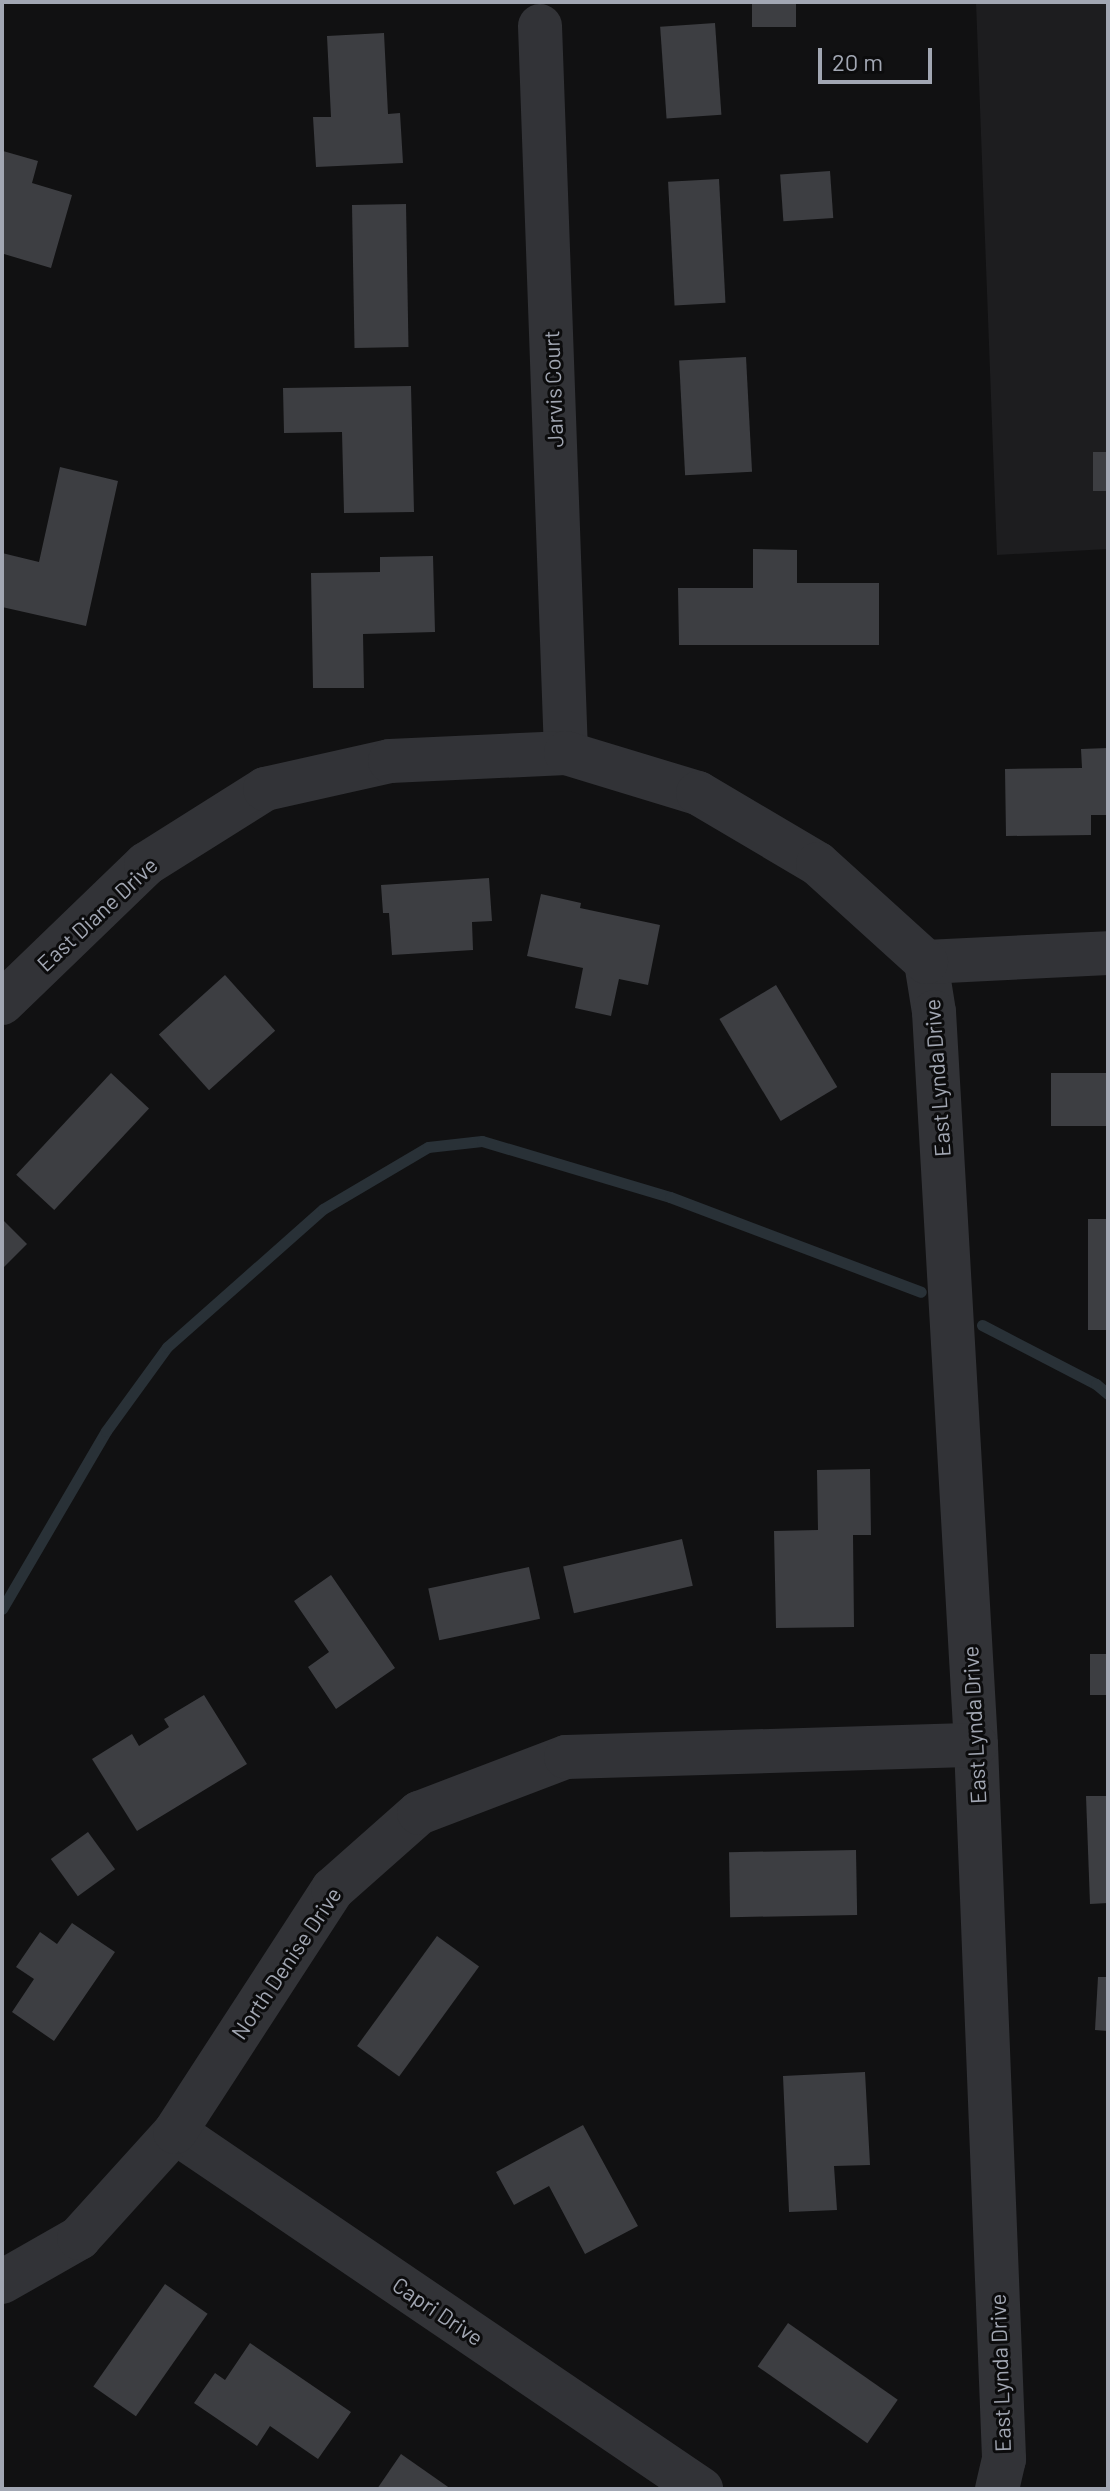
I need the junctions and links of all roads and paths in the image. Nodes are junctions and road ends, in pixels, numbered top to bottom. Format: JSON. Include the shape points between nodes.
{"nodes":[{"id":1,"x":540,"y":26,"type":"dead end"},
{"id":2,"x":566,"y":753,"type":"junction"},
{"id":3,"x":1108,"y":953,"type":"edge"},
{"id":4,"x":926,"y":962,"type":"junction"},
{"id":5,"x":2,"y":1003,"type":"edge"},
{"id":6,"x":976,"y":1745,"type":"junction"},
{"id":7,"x":175,"y":2132,"type":"junction"},
{"id":8,"x":2,"y":2282,"type":"edge"},
{"id":9,"x":701,"y":2489,"type":"edge"},
{"id":10,"x":997,"y":2489,"type":"edge"}],
"edges":[{"from":1,"to":2,"type":"street","name":"Jarvis Court"},
{"from":2,"to":4,"type":"street","name":"East Diane Drive","via":[[698,793],[818,864]]},
{"from":2,"to":5,"type":"street","name":"East Diane Drive","via":[[390,761],[265,789],[146,864]]},
{"from":3,"to":4,"type":"street"},
{"from":4,"to":6,"type":"street","name":"East Lynda Drive","via":[[934,1012]]},
{"from":6,"to":7,"type":"street","name":"North Denise Drive","via":[[566,1757],[419,1813],[333,1889]]},
{"from":6,"to":10,"type":"street","name":"East Lynda Drive","via":[[1004,2459]]},
{"from":7,"to":8,"type":"street","name":"North Denise Drive","via":[[79,2238]]},
{"from":7,"to":9,"type":"street","name":"Capri Drive"}]}
